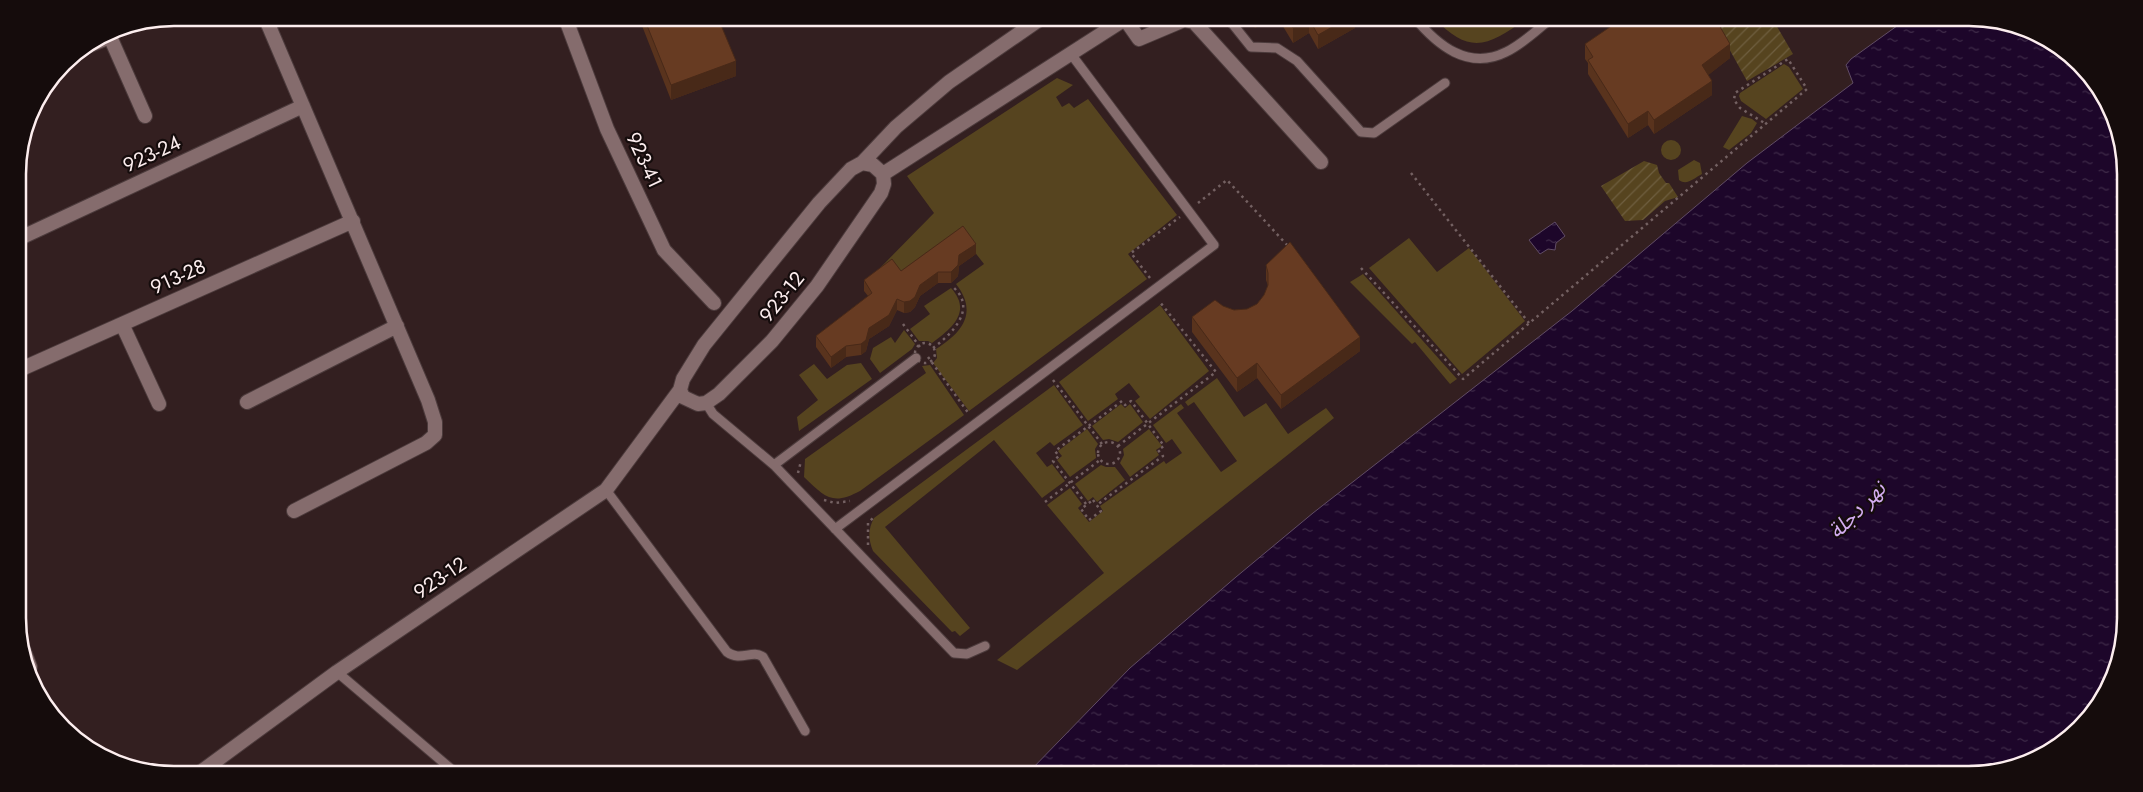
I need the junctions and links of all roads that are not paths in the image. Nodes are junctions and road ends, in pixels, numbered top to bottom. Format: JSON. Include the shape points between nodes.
{"nodes":[{"id":1,"x":1113,"y":26,"type":"edge"},
{"id":2,"x":1131,"y":26,"type":"edge"},
{"id":3,"x":1169,"y":26,"type":"edge"},
{"id":4,"x":1198,"y":26,"type":"edge"},
{"id":5,"x":1234,"y":26,"type":"edge"},
{"id":6,"x":1421,"y":26,"type":"edge"},
{"id":7,"x":1542,"y":26,"type":"edge"},
{"id":8,"x":269,"y":27,"type":"edge"},
{"id":9,"x":568,"y":27,"type":"edge"},
{"id":10,"x":1030,"y":27,"type":"edge"},
{"id":11,"x":112,"y":41,"type":"edge"},
{"id":12,"x":1071,"y":54,"type":"junction"},
{"id":13,"x":1446,"y":83,"type":"dead end"},
{"id":14,"x":303,"y":106,"type":"junction"},
{"id":15,"x":145,"y":116,"type":"dead end"},
{"id":16,"x":1321,"y":162,"type":"dead end"},
{"id":17,"x":862,"y":163,"type":"junction"},
{"id":18,"x":883,"y":174,"type":"junction"},
{"id":19,"x":353,"y":221,"type":"junction"},
{"id":20,"x":27,"y":235,"type":"edge"},
{"id":21,"x":714,"y":303,"type":"dead end"},
{"id":22,"x":122,"y":324,"type":"junction"},
{"id":23,"x":397,"y":326,"type":"junction"},
{"id":24,"x":916,"y":358,"type":"dead end"},
{"id":25,"x":27,"y":367,"type":"edge"},
{"id":26,"x":680,"y":390,"type":"junction"},
{"id":27,"x":247,"y":402,"type":"dead end"},
{"id":28,"x":706,"y":403,"type":"junction"},
{"id":29,"x":159,"y":404,"type":"dead end"},
{"id":30,"x":774,"y":465,"type":"junction"},
{"id":31,"x":606,"y":490,"type":"junction"},
{"id":32,"x":294,"y":512,"type":"dead end"},
{"id":33,"x":835,"y":529,"type":"junction"},
{"id":34,"x":985,"y":646,"type":"dead end"},
{"id":35,"x":337,"y":672,"type":"junction"},
{"id":36,"x":805,"y":731,"type":"dead end"},
{"id":37,"x":209,"y":766,"type":"edge"},
{"id":38,"x":447,"y":766,"type":"edge"}],
"edges":[{"from":1,"to":12,"type":"street"},
{"from":2,"to":3,"type":"street","via":[[1139,39]]},
{"from":4,"to":16,"type":"street"},
{"from":5,"to":13,"type":"lane","via":[[1251,47],[1277,48],[1297,61],[1361,132],[1374,133]]},
{"from":6,"to":7,"type":"lane","via":[[1448,50],[1484,59],[1514,48]]},
{"from":8,"to":14,"type":"street"},
{"from":9,"to":21,"type":"street","name":"923-41","via":[[607,129],[664,250]]},
{"from":10,"to":17,"type":"street","name":"923-12","via":[[949,82],[896,127]]},
{"from":11,"to":15,"type":"street"},
{"from":12,"to":18,"type":"street"},
{"from":12,"to":33,"type":"lane","via":[[1214,245]]},
{"from":14,"to":19,"type":"street"},
{"from":14,"to":20,"type":"street","name":"923-24"},
{"from":17,"to":18,"type":"street","via":[[873,165]]},
{"from":17,"to":26,"type":"street","name":"923-12","via":[[851,169],[819,204],[732,310],[704,345],[683,379]]},
{"from":18,"to":28,"type":"street","name":"923-12","via":[[881,193],[816,286],[772,341]]},
{"from":19,"to":22,"type":"street","name":"913-28"},
{"from":19,"to":23,"type":"street"},
{"from":22,"to":25,"type":"street","name":"913-28"},
{"from":22,"to":29,"type":"street"},
{"from":23,"to":27,"type":"street"},
{"from":23,"to":32,"type":"street","via":[[428,400],[435,422],[435,435],[426,444]]},
{"from":24,"to":30,"type":"lane"},
{"from":26,"to":28,"type":"street","via":[[690,401]]},
{"from":26,"to":31,"type":"street","name":"923-12"},
{"from":28,"to":30,"type":"lane","via":[[713,414]]},
{"from":30,"to":33,"type":"lane"},
{"from":31,"to":35,"type":"street","name":"923-12"},
{"from":31,"to":36,"type":"lane","via":[[727,652],[738,657],[754,654],[763,657]]},
{"from":33,"to":34,"type":"lane","via":[[954,653],[967,654]]},
{"from":35,"to":37,"type":"street","name":"923-12"},
{"from":35,"to":38,"type":"lane"}]}
